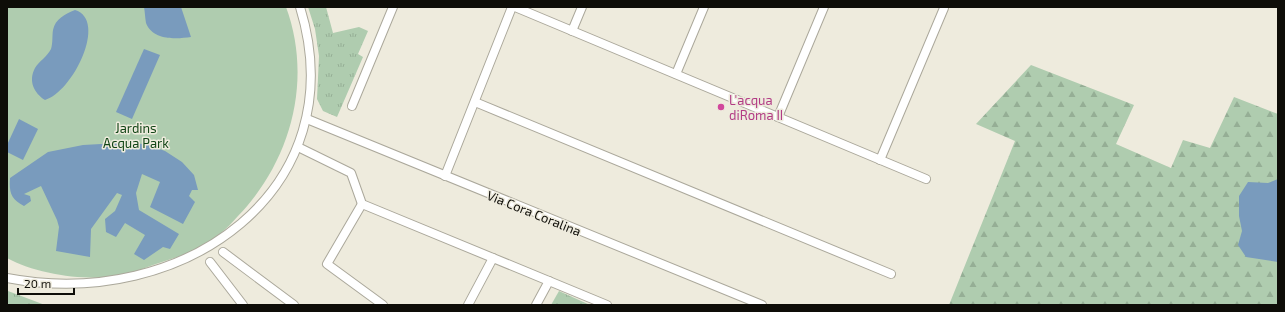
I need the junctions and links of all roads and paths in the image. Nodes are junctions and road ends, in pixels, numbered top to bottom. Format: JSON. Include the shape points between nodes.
{"nodes":[{"id":1,"x":300,"y":7,"type":"edge"},
{"id":2,"x":393,"y":7,"type":"edge"},
{"id":3,"x":512,"y":7,"type":"edge"},
{"id":4,"x":515,"y":7,"type":"edge"},
{"id":5,"x":582,"y":7,"type":"edge"},
{"id":6,"x":704,"y":7,"type":"edge"},
{"id":7,"x":824,"y":7,"type":"edge"},
{"id":8,"x":944,"y":8,"type":"dead end"},
{"id":9,"x":572,"y":31,"type":"junction"},
{"id":10,"x":676,"y":74,"type":"junction"},
{"id":11,"x":475,"y":102,"type":"junction"},
{"id":12,"x":352,"y":106,"type":"dead end"},
{"id":13,"x":778,"y":117,"type":"junction"},
{"id":14,"x":307,"y":118,"type":"junction"},
{"id":15,"x":300,"y":148,"type":"junction"},
{"id":16,"x":880,"y":160,"type":"junction"},
{"id":17,"x":445,"y":176,"type":"junction"},
{"id":18,"x":926,"y":179,"type":"dead end"},
{"id":19,"x":272,"y":201,"type":"dead end"},
{"id":20,"x":362,"y":204,"type":"junction"},
{"id":21,"x":232,"y":246,"type":"dead end"},
{"id":22,"x":223,"y":252,"type":"junction"},
{"id":23,"x":493,"y":258,"type":"junction"},
{"id":24,"x":891,"y":274,"type":"dead end"},
{"id":25,"x":7,"y":278,"type":"edge"},
{"id":26,"x":549,"y":281,"type":"junction"},
{"id":27,"x":46,"y":290,"type":"dead end"},
{"id":28,"x":243,"y":305,"type":"edge"},
{"id":29,"x":294,"y":305,"type":"edge"},
{"id":30,"x":383,"y":305,"type":"edge"},
{"id":31,"x":468,"y":305,"type":"edge"},
{"id":32,"x":536,"y":305,"type":"edge"},
{"id":33,"x":607,"y":305,"type":"edge"},
{"id":34,"x":762,"y":305,"type":"edge"}],
"edges":[{"from":1,"to":14,"type":"lane","via":[[311,52],[312,80]]},
{"from":2,"to":12,"type":"lane"},
{"from":3,"to":11,"type":"lane"},
{"from":4,"to":9,"type":"lane"},
{"from":5,"to":9,"type":"lane"},
{"from":6,"to":10,"type":"lane"},
{"from":7,"to":13,"type":"lane"},
{"from":8,"to":16,"type":"lane"},
{"from":9,"to":10,"type":"lane"},
{"from":10,"to":13,"type":"lane"},
{"from":11,"to":17,"type":"lane"},
{"from":11,"to":24,"type":"lane"},
{"from":13,"to":16,"type":"lane"},
{"from":14,"to":15,"type":"lane"},
{"from":14,"to":17,"type":"lane","name":"Via Cora Coralina"},
{"from":15,"to":19,"type":"lane"},
{"from":15,"to":20,"type":"lane","via":[[351,172]]},
{"from":16,"to":18,"type":"lane"},
{"from":17,"to":34,"type":"lane","name":"Via Cora Coralina"},
{"from":20,"to":23,"type":"lane"},
{"from":20,"to":30,"type":"lane","via":[[327,264]]},
{"from":21,"to":22,"type":"lane"},
{"from":22,"to":28,"type":"lane","via":[[206,263]]},
{"from":22,"to":29,"type":"lane"},
{"from":23,"to":26,"type":"lane"},
{"from":23,"to":31,"type":"lane"},
{"from":25,"to":27,"type":"lane","via":[[26,286]]},
{"from":26,"to":32,"type":"lane"},
{"from":26,"to":33,"type":"lane"}]}
